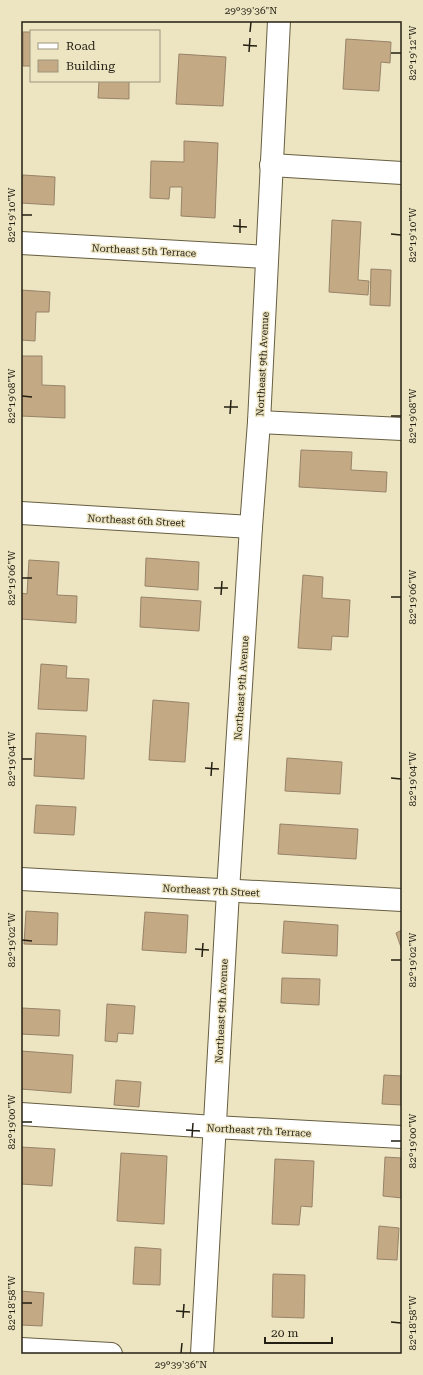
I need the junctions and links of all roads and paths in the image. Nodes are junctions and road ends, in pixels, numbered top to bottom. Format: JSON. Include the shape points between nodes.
{"nodes":[{"id":1,"x":279,"y":21,"type":"edge"},
{"id":2,"x":271,"y":165,"type":"junction"},
{"id":3,"x":402,"y":173,"type":"edge"},
{"id":4,"x":21,"y":243,"type":"edge"},
{"id":5,"x":267,"y":257,"type":"junction"},
{"id":6,"x":259,"y":422,"type":"junction"},
{"id":7,"x":402,"y":429,"type":"edge"},
{"id":8,"x":21,"y":513,"type":"edge"},
{"id":9,"x":251,"y":527,"type":"junction"},
{"id":10,"x":21,"y":879,"type":"edge"},
{"id":11,"x":228,"y":891,"type":"junction"},
{"id":12,"x":402,"y":900,"type":"edge"},
{"id":13,"x":21,"y":1114,"type":"edge"},
{"id":14,"x":214,"y":1127,"type":"junction"},
{"id":15,"x":402,"y":1137,"type":"edge"},
{"id":16,"x":21,"y":1349,"type":"edge"},
{"id":17,"x":111,"y":1354,"type":"edge"},
{"id":18,"x":202,"y":1354,"type":"edge"}],
"edges":[{"from":1,"to":2,"type":"street","name":"Northeast 9th Avenue"},
{"from":2,"to":3,"type":"street"},
{"from":2,"to":5,"type":"street","name":"Northeast 9th Avenue"},
{"from":4,"to":5,"type":"street","name":"Northeast 5th Terrace"},
{"from":5,"to":6,"type":"street","name":"Northeast 9th Avenue"},
{"from":6,"to":7,"type":"street"},
{"from":6,"to":9,"type":"street","name":"Northeast 9th Avenue"},
{"from":8,"to":9,"type":"street","name":"Northeast 6th Street"},
{"from":9,"to":11,"type":"street","name":"Northeast 9th Avenue"},
{"from":10,"to":11,"type":"street","name":"Northeast 7th Street"},
{"from":11,"to":12,"type":"street","name":"Northeast 7th Street"},
{"from":11,"to":14,"type":"street","name":"Northeast 9th Avenue"},
{"from":13,"to":14,"type":"street","name":"Northeast 7th Terrace"},
{"from":14,"to":15,"type":"street","name":"Northeast 7th Terrace"},
{"from":14,"to":18,"type":"street","name":"Northeast 9th Avenue"},
{"from":16,"to":17,"type":"street"}]}
